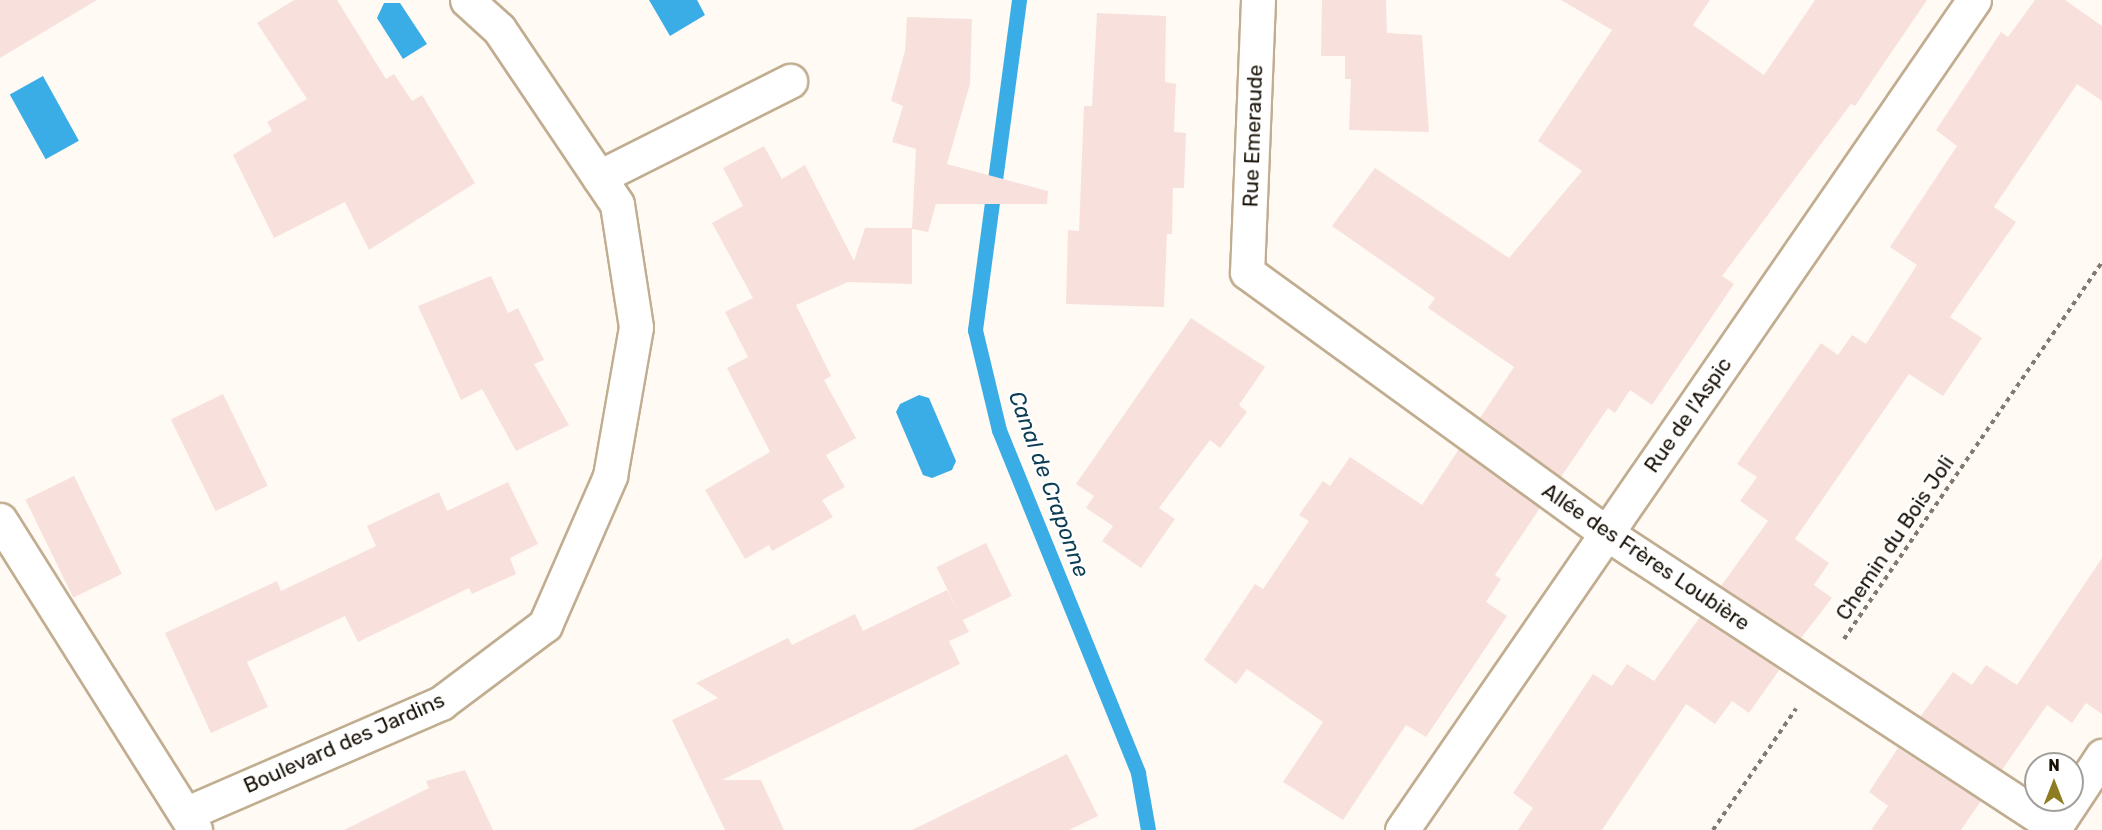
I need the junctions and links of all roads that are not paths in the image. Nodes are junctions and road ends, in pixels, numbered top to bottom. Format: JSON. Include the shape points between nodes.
{"nodes":[{"id":1,"x":467,"y":0,"type":"edge"},
{"id":2,"x":1258,"y":0,"type":"edge"},
{"id":3,"x":1974,"y":0,"type":"edge"},
{"id":4,"x":790,"y":81,"type":"dead end"},
{"id":5,"x":599,"y":177,"type":"junction"},
{"id":6,"x":1247,"y":272,"type":"joint"},
{"id":7,"x":0,"y":520,"type":"edge"},
{"id":8,"x":1606,"y":533,"type":"junction"},
{"id":9,"x":2102,"y":756,"type":"edge"},
{"id":10,"x":191,"y":822,"type":"edge"},
{"id":11,"x":2054,"y":828,"type":"edge"},
{"id":12,"x":1402,"y":830,"type":"edge"}],
"edges":[{"from":1,"to":5,"type":"street","name":"Boulevard des Jardins","via":[[499,29]]},
{"from":2,"to":6,"type":"street","name":"Rue Emeraude"},
{"from":3,"to":8,"type":"street","name":"Rue de l'Aspic"},
{"from":4,"to":5,"type":"street"},
{"from":5,"to":10,"type":"street","name":"Boulevard des Jardins","via":[[617,204],[636,327],[610,476],[545,625],[441,703]]},
{"from":6,"to":8,"type":"street","name":"Allée des Frères Loubière"},
{"from":7,"to":10,"type":"street"},
{"from":8,"to":11,"type":"street","name":"Allée des Frères Loubière"},
{"from":8,"to":12,"type":"street","name":"Rue de l'Aspic"},
{"from":9,"to":11,"type":"street"}]}
